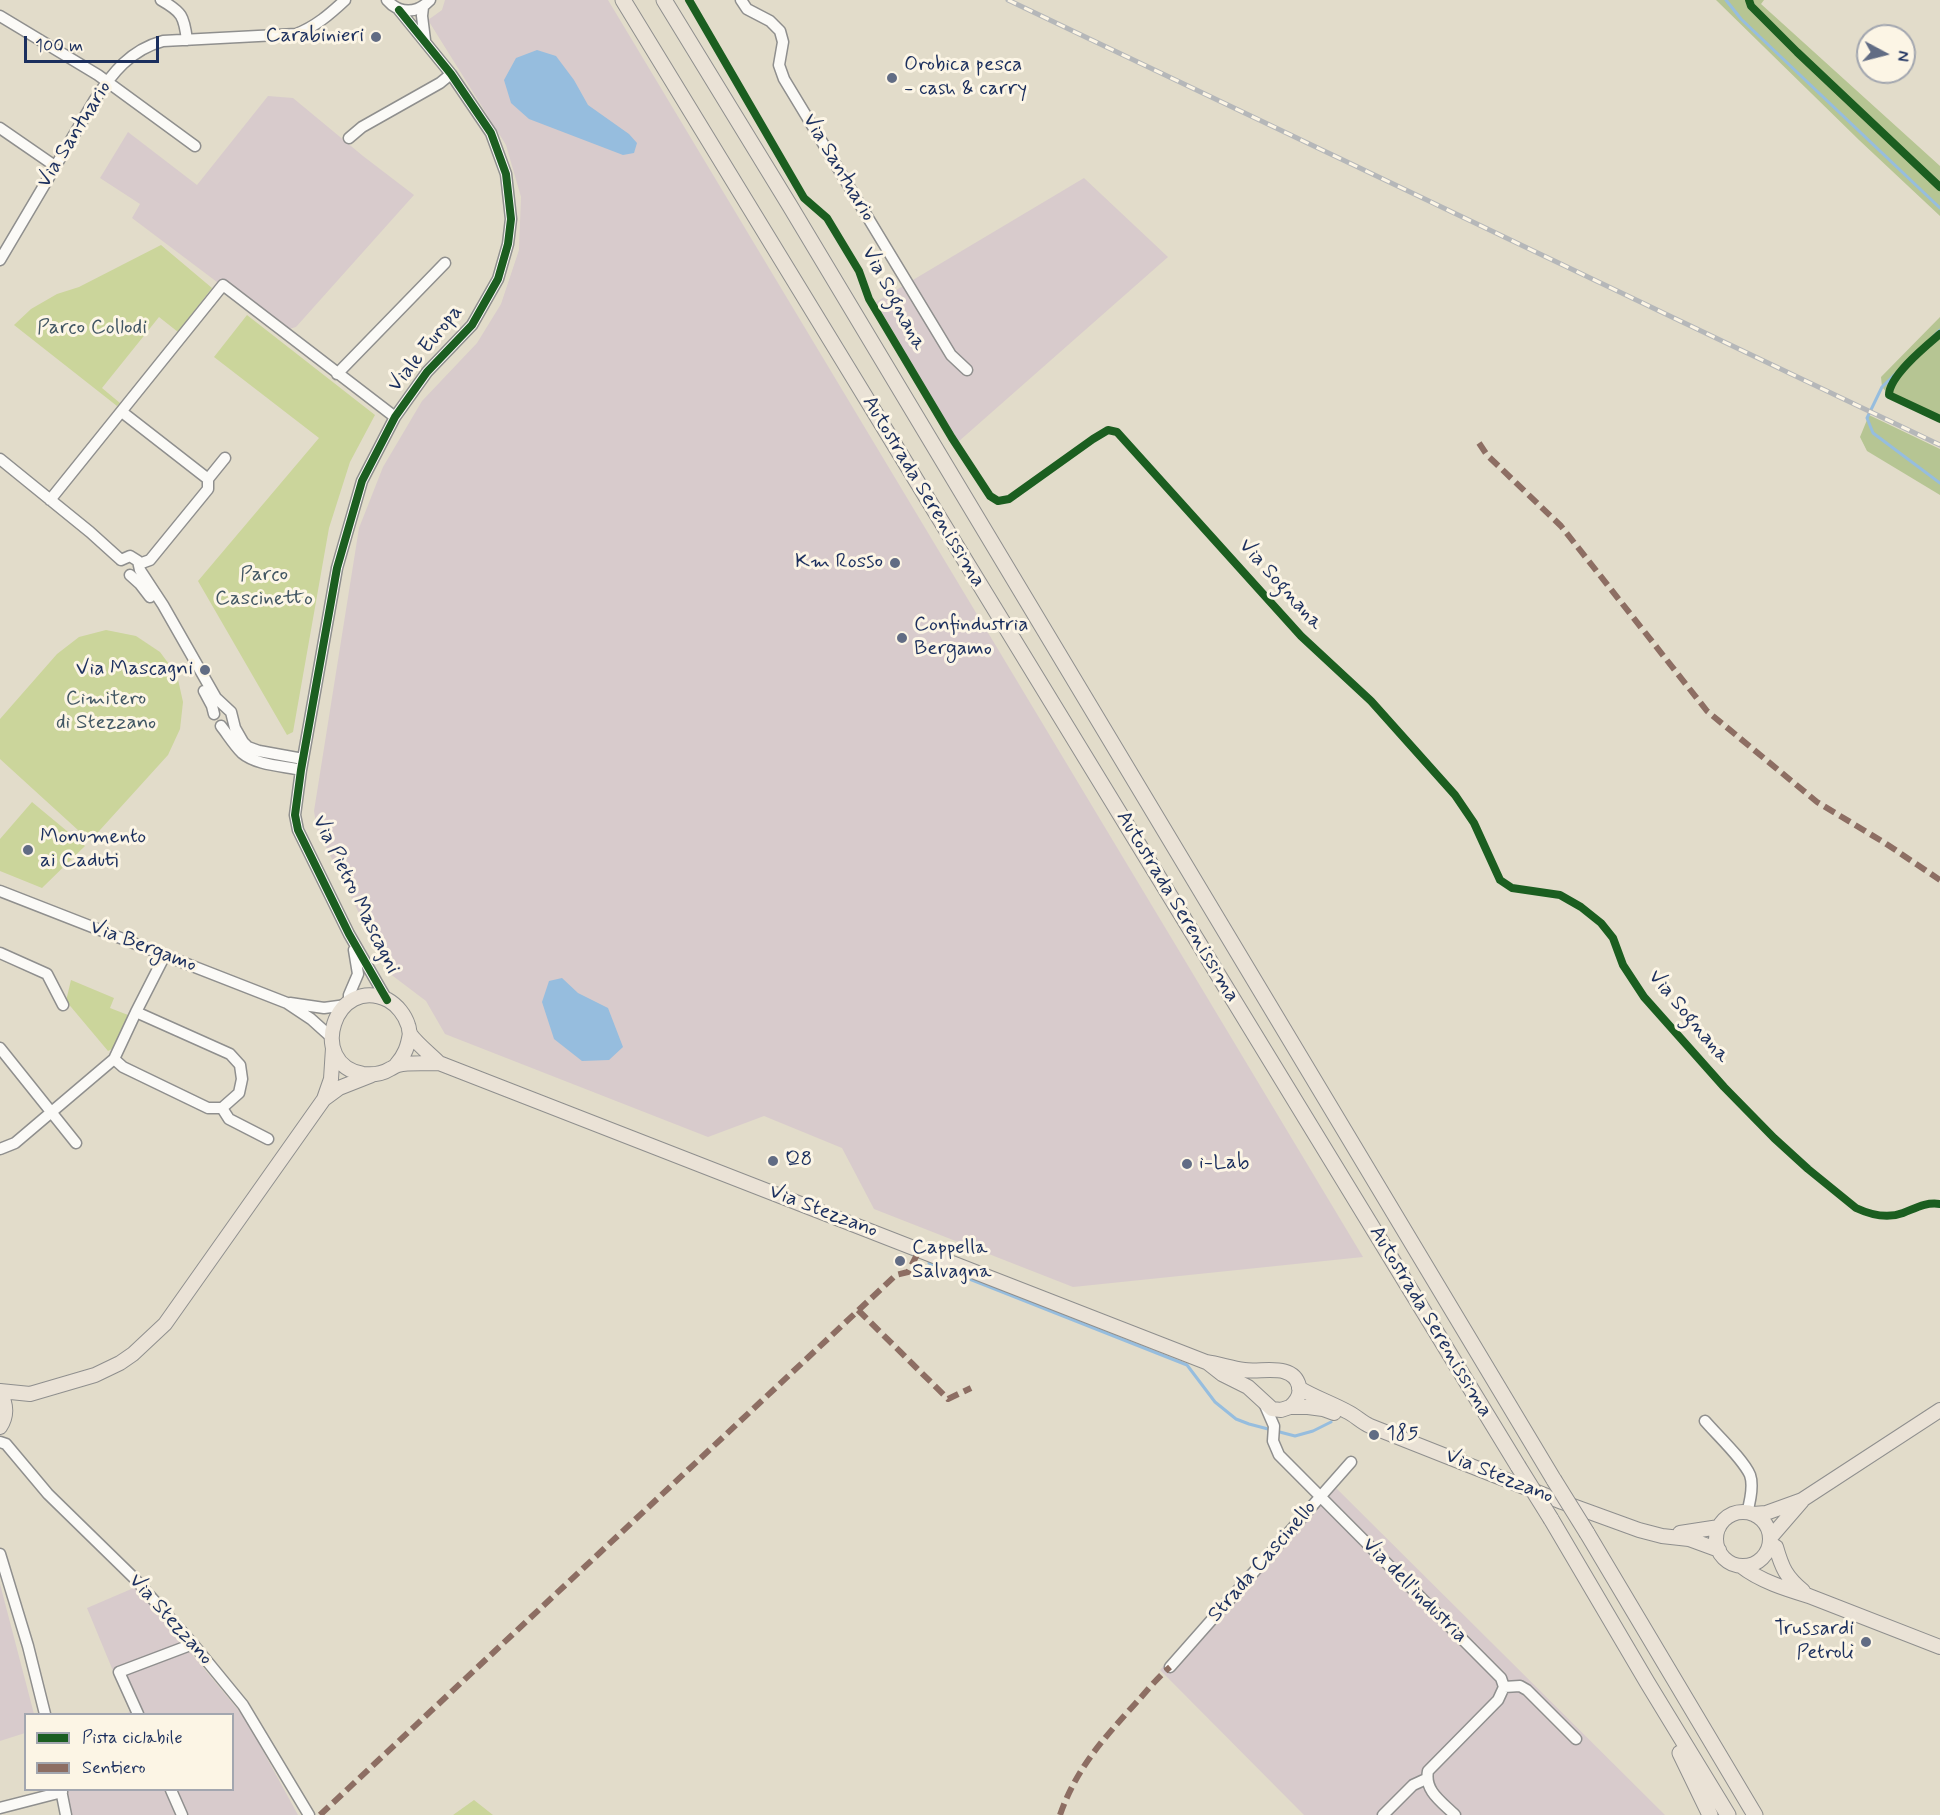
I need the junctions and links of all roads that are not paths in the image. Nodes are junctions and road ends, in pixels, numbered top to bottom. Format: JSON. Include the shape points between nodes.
{"nodes":[{"id":1,"x":161,"y":0,"type":"edge"},
{"id":2,"x":345,"y":0,"type":"edge"},
{"id":3,"x":387,"y":0,"type":"edge"},
{"id":4,"x":623,"y":0,"type":"edge"},
{"id":5,"x":664,"y":0,"type":"edge"},
{"id":6,"x":741,"y":0,"type":"edge"},
{"id":7,"x":426,"y":3,"type":"edge"},
{"id":8,"x":399,"y":10,"type":"junction"},
{"id":9,"x":0,"y":16,"type":"edge"},
{"id":10,"x":187,"y":40,"type":"junction"},
{"id":11,"x":425,"y":40,"type":"junction"},
{"id":12,"x":451,"y":74,"type":"junction"},
{"id":13,"x":106,"y":81,"type":"junction"},
{"id":14,"x":0,"y":128,"type":"edge"},
{"id":15,"x":349,"y":138,"type":"dead end"},
{"id":16,"x":195,"y":146,"type":"dead end"},
{"id":17,"x":55,"y":166,"type":"junction"},
{"id":18,"x":0,"y":260,"type":"edge"},
{"id":19,"x":445,"y":263,"type":"dead end"},
{"id":20,"x":967,"y":370,"type":"dead end"},
{"id":21,"x":337,"y":374,"type":"junction"},
{"id":22,"x":122,"y":412,"type":"junction"},
{"id":23,"x":394,"y":417,"type":"junction"},
{"id":24,"x":225,"y":458,"type":"dead end"},
{"id":25,"x":0,"y":459,"type":"edge"},
{"id":26,"x":208,"y":479,"type":"junction"},
{"id":27,"x":51,"y":500,"type":"junction"},
{"id":28,"x":121,"y":560,"type":"junction"},
{"id":29,"x":139,"y":567,"type":"junction"},
{"id":30,"x":226,"y":708,"type":"junction"},
{"id":31,"x":214,"y":714,"type":"junction"},
{"id":32,"x":232,"y":718,"type":"junction"},
{"id":33,"x":221,"y":726,"type":"junction"},
{"id":34,"x":302,"y":764,"type":"junction"},
{"id":35,"x":0,"y":891,"type":"edge"},
{"id":36,"x":351,"y":938,"type":"junction"},
{"id":37,"x":0,"y":953,"type":"edge"},
{"id":38,"x":165,"y":955,"type":"junction"},
{"id":39,"x":387,"y":1000,"type":"junction"},
{"id":40,"x":287,"y":1003,"type":"junction"},
{"id":41,"x":347,"y":1004,"type":"junction"},
{"id":42,"x":63,"y":1005,"type":"dead end"},
{"id":43,"x":136,"y":1012,"type":"junction"},
{"id":44,"x":410,"y":1033,"type":"junction"},
{"id":45,"x":332,"y":1042,"type":"junction"},
{"id":46,"x":0,"y":1048,"type":"edge"},
{"id":47,"x":114,"y":1059,"type":"junction"},
{"id":48,"x":439,"y":1063,"type":"junction"},
{"id":49,"x":396,"y":1065,"type":"junction"},
{"id":50,"x":374,"y":1075,"type":"junction"},
{"id":51,"x":324,"y":1099,"type":"junction"},
{"id":52,"x":222,"y":1108,"type":"junction"},
{"id":53,"x":51,"y":1112,"type":"junction"},
{"id":54,"x":268,"y":1138,"type":"dead end"},
{"id":55,"x":76,"y":1143,"type":"dead end"},
{"id":56,"x":0,"y":1149,"type":"edge"},
{"id":57,"x":1206,"y":1362,"type":"junction"},
{"id":58,"x":1278,"y":1370,"type":"junction"},
{"id":59,"x":1299,"y":1388,"type":"junction"},
{"id":60,"x":0,"y":1392,"type":"edge"},
{"id":61,"x":30,"y":1394,"type":"junction"},
{"id":62,"x":1264,"y":1403,"type":"junction"},
{"id":63,"x":1288,"y":1408,"type":"junction"},
{"id":64,"x":1940,"y":1410,"type":"edge"},
{"id":65,"x":3,"y":1421,"type":"edge"},
{"id":66,"x":1705,"y":1421,"type":"dead end"},
{"id":67,"x":1361,"y":1422,"type":"junction"},
{"id":68,"x":1274,"y":1426,"type":"junction"},
{"id":69,"x":3,"y":1443,"type":"edge"},
{"id":70,"x":1351,"y":1462,"type":"dead end"},
{"id":71,"x":1321,"y":1497,"type":"junction"},
{"id":72,"x":1803,"y":1500,"type":"junction"},
{"id":73,"x":1750,"y":1514,"type":"junction"},
{"id":74,"x":1719,"y":1527,"type":"junction"},
{"id":75,"x":1639,"y":1530,"type":"junction"},
{"id":76,"x":1770,"y":1541,"type":"junction"},
{"id":77,"x":1719,"y":1550,"type":"junction"},
{"id":78,"x":0,"y":1554,"type":"edge"},
{"id":79,"x":1741,"y":1566,"type":"junction"},
{"id":80,"x":1809,"y":1596,"type":"junction"},
{"id":81,"x":193,"y":1644,"type":"junction"},
{"id":82,"x":1940,"y":1647,"type":"edge"},
{"id":83,"x":1170,"y":1668,"type":"dead end"},
{"id":84,"x":1647,"y":1682,"type":"junction"},
{"id":85,"x":1504,"y":1687,"type":"junction"},
{"id":86,"x":45,"y":1713,"type":"edge"},
{"id":87,"x":138,"y":1713,"type":"edge"},
{"id":88,"x":1576,"y":1739,"type":"dead end"},
{"id":89,"x":1426,"y":1779,"type":"junction"},
{"id":90,"x":62,"y":1791,"type":"edge"},
{"id":91,"x":171,"y":1791,"type":"edge"},
{"id":92,"x":2,"y":1810,"type":"edge"},
{"id":93,"x":66,"y":1815,"type":"edge"},
{"id":94,"x":182,"y":1815,"type":"edge"},
{"id":95,"x":309,"y":1815,"type":"edge"},
{"id":96,"x":1383,"y":1815,"type":"edge"},
{"id":97,"x":1455,"y":1815,"type":"edge"},
{"id":98,"x":1710,"y":1815,"type":"edge"},
{"id":99,"x":1728,"y":1815,"type":"edge"},
{"id":100,"x":1755,"y":1815,"type":"edge"}],
"edges":[{"from":1,"to":10,"type":"street","via":[[181,13]]},
{"from":2,"to":10,"type":"street","name":"Via Santuario","via":[[324,19],[296,34]]},
{"from":3,"to":8,"type":"street"},
{"from":4,"to":84,"type":"highway","name":"Autostrada Serenissima","bridge":true},
{"from":5,"to":100,"type":"highway","name":"Autostrada Serenissima","bridge":true},
{"from":6,"to":20,"type":"street","name":"Via Santuario","via":[[747,9],[780,31],[783,42],[779,65],[784,78],[951,356]]},
{"from":7,"to":8,"type":"street"},
{"from":7,"to":11,"type":"street","via":[[422,16]]},
{"from":8,"to":11,"type":"street","name":"Viale Europa"},
{"from":9,"to":13,"type":"street"},
{"from":10,"to":13,"type":"street","name":"Via Santuario","via":[[163,41],[142,48]]},
{"from":11,"to":12,"type":"street","name":"Viale Europa"},
{"from":12,"to":15,"type":"street"},
{"from":12,"to":23,"type":"street","name":"Viale Europa","via":[[491,133],[506,174],[511,219],[508,244],[498,279],[472,325],[427,372]]},
{"from":13,"to":16,"type":"street"},
{"from":13,"to":17,"type":"street","name":"Via Santuario"},
{"from":14,"to":17,"type":"street"},
{"from":17,"to":18,"type":"street","name":"Via Santuario"},
{"from":19,"to":21,"type":"street"},
{"from":21,"to":22,"type":"street","via":[[224,285]]},
{"from":21,"to":23,"type":"street"},
{"from":22,"to":26,"type":"street"},
{"from":22,"to":27,"type":"street"},
{"from":23,"to":34,"type":"street","name":"Viale Europa","via":[[362,481],[337,568]]},
{"from":24,"to":26,"type":"street"},
{"from":25,"to":27,"type":"street"},
{"from":26,"to":29,"type":"street","via":[[208,489]]},
{"from":27,"to":28,"type":"street"},
{"from":28,"to":29,"type":"street","via":[[135,558]]},
{"from":28,"to":29,"type":"street","via":[[122,572]]},
{"from":29,"to":30,"type":"street","via":[[216,698]]},
{"from":29,"to":31,"type":"street","via":[[140,584]]},
{"from":30,"to":31,"type":"street","via":[[219,708]]},
{"from":30,"to":32,"type":"street"},
{"from":31,"to":33,"type":"street","via":[[214,721]]},
{"from":32,"to":33,"type":"street","via":[[230,724]]},
{"from":32,"to":34,"type":"street","via":[[248,747]]},
{"from":33,"to":34,"type":"street","via":[[247,757]]},
{"from":34,"to":36,"type":"street","name":"Via Pietro Mascagni","via":[[295,815],[298,830]]},
{"from":35,"to":38,"type":"street","name":"Via Bergamo"},
{"from":36,"to":39,"type":"street","name":"Via Pietro Mascagni"},
{"from":36,"to":41,"type":"street","name":"Via Pietro Mascagni","via":[[358,974]]},
{"from":37,"to":42,"type":"street","via":[[47,974]]},
{"from":38,"to":40,"type":"street","name":"Via Bergamo"},
{"from":38,"to":43,"type":"street"},
{"from":39,"to":41,"type":"main road","via":[[369,996]]},
{"from":39,"to":44,"type":"main road","name":"Via Stezzano","via":[[405,1017]]},
{"from":40,"to":41,"type":"street","name":"Via Bergamo","via":[[324,1008]]},
{"from":40,"to":45,"type":"street","name":"Via Bergamo","via":[[311,1019]]},
{"from":41,"to":45,"type":"main road","via":[[335,1019]]},
{"from":43,"to":47,"type":"street"},
{"from":43,"to":52,"type":"street","via":[[230,1054],[240,1065],[239,1093]]},
{"from":44,"to":48,"type":"main road","name":"Via Stezzano"},
{"from":44,"to":49,"type":"main road","via":[[404,1056]]},
{"from":45,"to":50,"type":"main road","via":[[340,1061],[352,1070]]},
{"from":45,"to":51,"type":"main road","name":"Via Stezzano","via":[[331,1079]]},
{"from":46,"to":53,"type":"street"},
{"from":47,"to":52,"type":"street","via":[[208,1108]]},
{"from":47,"to":53,"type":"street"},
{"from":48,"to":49,"type":"main road","name":"Via Stezzano"},
{"from":48,"to":57,"type":"main road","name":"Via Stezzano"},
{"from":49,"to":50,"type":"main road","name":"Via Stezzano"},
{"from":50,"to":51,"type":"main road","name":"Via Stezzano","via":[[339,1088]]},
{"from":51,"to":61,"type":"main road","name":"Via Stezzano","via":[[165,1324],[120,1363],[95,1375]]},
{"from":52,"to":54,"type":"street","via":[[229,1119]]},
{"from":53,"to":55,"type":"street"},
{"from":53,"to":56,"type":"street","via":[[15,1143]]},
{"from":57,"to":58,"type":"main road","name":"Via Stezzano","via":[[1253,1371]]},
{"from":57,"to":62,"type":"main road","name":"Via Stezzano","via":[[1248,1387]]},
{"from":58,"to":59,"type":"main road","name":"Via Stezzano","via":[[1291,1374]]},
{"from":58,"to":62,"type":"main road","via":[[1269,1373],[1261,1384]]},
{"from":59,"to":63,"type":"main road","via":[[1297,1399]]},
{"from":59,"to":67,"type":"main road","name":"Via Stezzano"},
{"from":60,"to":61,"type":"main road"},
{"from":60,"to":65,"type":"main road","via":[[5,1402]]},
{"from":61,"to":65,"type":"main road"},
{"from":62,"to":63,"type":"main road","name":"Via Stezzano","via":[[1272,1408]]},
{"from":62,"to":68,"type":"street","name":"Strada Cascinello"},
{"from":63,"to":67,"type":"main road","name":"Via Stezzano","via":[[1323,1409]]},
{"from":63,"to":68,"type":"street"},
{"from":64,"to":72,"type":"main road"},
{"from":65,"to":69,"type":"street","name":"Via Stezzano"},
{"from":66,"to":73,"type":"street","via":[[1750,1476]]},
{"from":67,"to":75,"type":"main road","name":"Via Stezzano"},
{"from":68,"to":71,"type":"street","name":"Strada Cascinello","via":[[1273,1441],[1279,1455]]},
{"from":69,"to":81,"type":"street","name":"Via Stezzano"},
{"from":70,"to":71,"type":"street"},
{"from":71,"to":83,"type":"street","name":"Strada Cascinello"},
{"from":71,"to":85,"type":"street","name":"Via dell'industria","via":[[1497,1673]]},
{"from":72,"to":73,"type":"main road","via":[[1766,1513]]},
{"from":72,"to":76,"type":"main road"},
{"from":73,"to":74,"type":"main road","name":"Via Stezzano","via":[[1731,1515]]},
{"from":73,"to":76,"type":"main road","name":"Via Stezzano","via":[[1765,1524]]},
{"from":74,"to":75,"type":"main road","name":"Via Stezzano","via":[[1680,1533]]},
{"from":74,"to":77,"type":"main road"},
{"from":75,"to":77,"type":"main road","name":"Via Stezzano","via":[[1689,1539]]},
{"from":76,"to":79,"type":"main road","via":[[1760,1560]]},
{"from":76,"to":80,"type":"main road","name":"Via Stezzano","via":[[1790,1580]]},
{"from":77,"to":79,"type":"main road","name":"Via Stezzano","via":[[1728,1561]]},
{"from":78,"to":86,"type":"street"},
{"from":79,"to":80,"type":"main road","name":"Via Stezzano"},
{"from":80,"to":82,"type":"main road","name":"Via Stezzano"},
{"from":81,"to":87,"type":"street","via":[[119,1672]]},
{"from":81,"to":95,"type":"street","name":"Via Stezzano","via":[[243,1705]]},
{"from":84,"to":98,"type":"highway"},
{"from":84,"to":99,"type":"highway","name":"Autostrada Serenissima"},
{"from":85,"to":88,"type":"street","via":[[1520,1686],[1527,1690]]},
{"from":85,"to":89,"type":"street","via":[[1498,1700],[1428,1771]]},
{"from":89,"to":96,"type":"street","via":[[1413,1785]]},
{"from":89,"to":97,"type":"street","via":[[1428,1787]]},
{"from":90,"to":92,"type":"street"},
{"from":90,"to":93,"type":"street"},
{"from":91,"to":94,"type":"street"}]}
